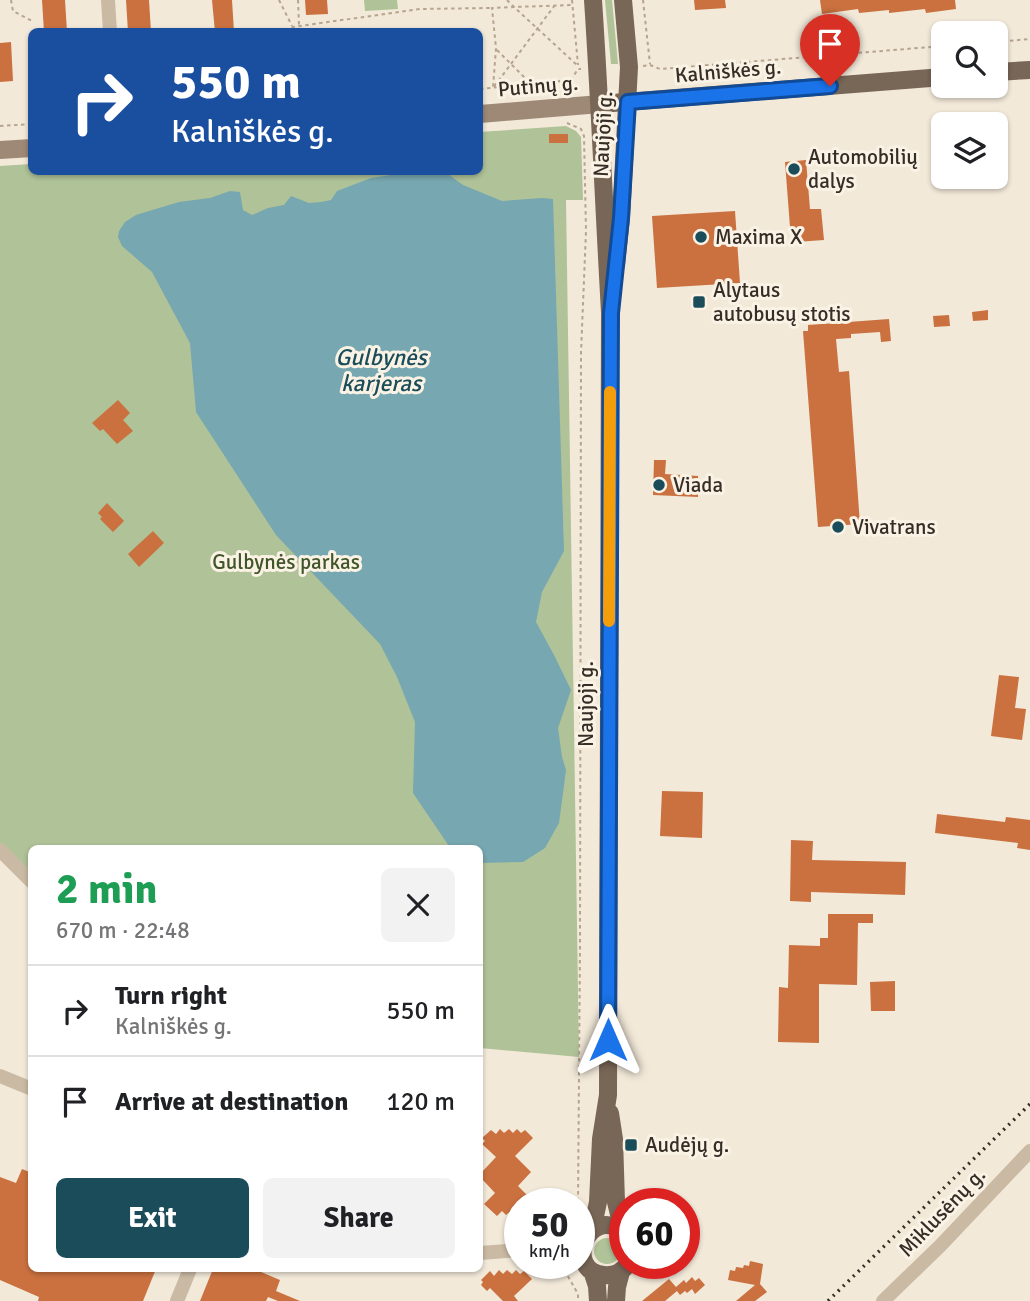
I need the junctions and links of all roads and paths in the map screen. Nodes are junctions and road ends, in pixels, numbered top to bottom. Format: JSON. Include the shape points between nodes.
{"nodes":[{"id":1,"x":11,"y":0,"type":"edge"},
{"id":2,"x":108,"y":0,"type":"edge"},
{"id":3,"x":279,"y":0,"type":"edge"},
{"id":4,"x":298,"y":0,"type":"edge"},
{"id":5,"x":507,"y":0,"type":"edge"},
{"id":6,"x":572,"y":0,"type":"edge"},
{"id":7,"x":593,"y":0,"type":"edge"},
{"id":8,"x":623,"y":0,"type":"edge"},
{"id":9,"x":643,"y":0,"type":"edge"},
{"id":10,"x":555,"y":5,"type":"junction"},
{"id":11,"x":572,"y":5,"type":"junction"},
{"id":12,"x":514,"y":7,"type":"junction"},
{"id":13,"x":492,"y":8,"type":"junction"},
{"id":14,"x":32,"y":21,"type":"dead end"},
{"id":15,"x":299,"y":26,"type":"junction"},
{"id":16,"x":293,"y":27,"type":"joint"},
{"id":17,"x":110,"y":28,"type":"edge"},
{"id":18,"x":538,"y":29,"type":"junction"},
{"id":19,"x":1030,"y":40,"type":"edge"},
{"id":20,"x":1008,"y":41,"type":"edge"},
{"id":21,"x":931,"y":47,"type":"edge"},
{"id":22,"x":496,"y":48,"type":"junction"},
{"id":23,"x":512,"y":64,"type":"junction"},
{"id":24,"x":650,"y":65,"type":"junction"},
{"id":25,"x":578,"y":67,"type":"junction"},
{"id":26,"x":629,"y":67,"type":"junction"},
{"id":27,"x":597,"y":68,"type":"junction"},
{"id":28,"x":1030,"y":70,"type":"edge"},
{"id":29,"x":1008,"y":71,"type":"edge"},
{"id":30,"x":931,"y":77,"type":"edge"},
{"id":31,"x":561,"y":81,"type":"junction"},
{"id":32,"x":531,"y":84,"type":"junction"},
{"id":33,"x":493,"y":88,"type":"junction"},
{"id":34,"x":483,"y":89,"type":"edge"},
{"id":35,"x":628,"y":102,"type":"junction"},
{"id":36,"x":600,"y":104,"type":"junction"},
{"id":37,"x":565,"y":106,"type":"junction"},
{"id":38,"x":483,"y":114,"type":"edge"},
{"id":39,"x":28,"y":124,"type":"edge"},
{"id":40,"x":0,"y":126,"type":"edge"},
{"id":41,"x":28,"y":148,"type":"edge"},
{"id":42,"x":0,"y":150,"type":"edge"},
{"id":43,"x":611,"y":313,"type":"junction"},
{"id":44,"x":0,"y":850,"type":"edge"},
{"id":45,"x":28,"y":878,"type":"edge"},
{"id":46,"x":0,"y":1076,"type":"edge"},
{"id":47,"x":28,"y":1088,"type":"edge"},
{"id":48,"x":608,"y":1095,"type":"junction"},
{"id":49,"x":1030,"y":1151,"type":"edge"},
{"id":50,"x":578,"y":1188,"type":"edge"},
{"id":51,"x":616,"y":1188,"type":"edge"},
{"id":52,"x":595,"y":1210,"type":"edge"},
{"id":53,"x":504,"y":1252,"type":"edge"},
{"id":54,"x":486,"y":1253,"type":"edge"},
{"id":55,"x":189,"y":1272,"type":"edge"},
{"id":56,"x":570,"y":1279,"type":"edge"},
{"id":57,"x":593,"y":1279,"type":"edge"},
{"id":58,"x":620,"y":1279,"type":"edge"},
{"id":59,"x":177,"y":1301,"type":"edge"},
{"id":60,"x":578,"y":1301,"type":"edge"},
{"id":61,"x":598,"y":1301,"type":"edge"},
{"id":62,"x":616,"y":1301,"type":"edge"},
{"id":63,"x":883,"y":1301,"type":"edge"}],
"edges":[{"from":1,"to":14,"type":"path","via":[[13,11]]},
{"from":2,"to":17,"type":"street"},
{"from":3,"to":16,"type":"path"},
{"from":4,"to":15,"type":"path"},
{"from":5,"to":12,"type":"path"},
{"from":6,"to":11,"type":"path"},
{"from":7,"to":27,"type":"main road","name":"Naujoji g."},
{"from":8,"to":26,"type":"main road","name":"Naujoji g."},
{"from":9,"to":24,"type":"path"},
{"from":10,"to":11,"type":"path"},
{"from":10,"to":12,"type":"path"},
{"from":10,"to":18,"type":"path"},
{"from":11,"to":25,"type":"path"},
{"from":12,"to":13,"type":"path"},
{"from":12,"to":18,"type":"path"},
{"from":13,"to":15,"type":"path","via":[[420,9]]},
{"from":13,"to":22,"type":"path"},
{"from":15,"to":16,"type":"path"},
{"from":18,"to":23,"type":"path"},
{"from":18,"to":25,"type":"path"},
{"from":19,"to":20,"type":"path"},
{"from":21,"to":24,"type":"path","via":[[660,69]]},
{"from":22,"to":23,"type":"path"},
{"from":22,"to":33,"type":"path"},
{"from":23,"to":32,"type":"path"},
{"from":23,"to":33,"type":"path"},
{"from":24,"to":26,"type":"path"},
{"from":25,"to":27,"type":"path"},
{"from":25,"to":31,"type":"path","via":[[570,80]]},
{"from":26,"to":35,"type":"main road","name":"Naujoji g."},
{"from":27,"to":36,"type":"main road","name":"Naujoji g."},
{"from":28,"to":29,"type":"main road"},
{"from":30,"to":35,"type":"main road","name":"Kalniškės g."},
{"from":31,"to":32,"type":"path"},
{"from":31,"to":37,"type":"path"},
{"from":32,"to":33,"type":"path"},
{"from":33,"to":34,"type":"path"},
{"from":35,"to":36,"type":"main road","name":"Kalniškės g."},
{"from":35,"to":43,"type":"main road","name":"Naujoji g."},
{"from":36,"to":37,"type":"main road","name":"Putinų g."},
{"from":36,"to":43,"type":"main road","name":"Naujoji g."},
{"from":37,"to":38,"type":"main road","name":"Putinų g."},
{"from":37,"to":50,"type":"path","via":[[566,123],[584,136],[586,231],[581,354]]},
{"from":39,"to":40,"type":"path"},
{"from":41,"to":42,"type":"main road"},
{"from":43,"to":48,"type":"main road","name":"Naujoji g."},
{"from":44,"to":45,"type":"street"},
{"from":46,"to":47,"type":"street"},
{"from":48,"to":51,"type":"main road","name":"Naujoji g."},
{"from":48,"to":52,"type":"main road","name":"Naujoji g."},
{"from":49,"to":63,"type":"street","name":"Miklusėnų g."},
{"from":53,"to":54,"type":"street"},
{"from":55,"to":59,"type":"street"},
{"from":56,"to":60,"type":"path"},
{"from":57,"to":61,"type":"main road"},
{"from":58,"to":62,"type":"main road"}]}
